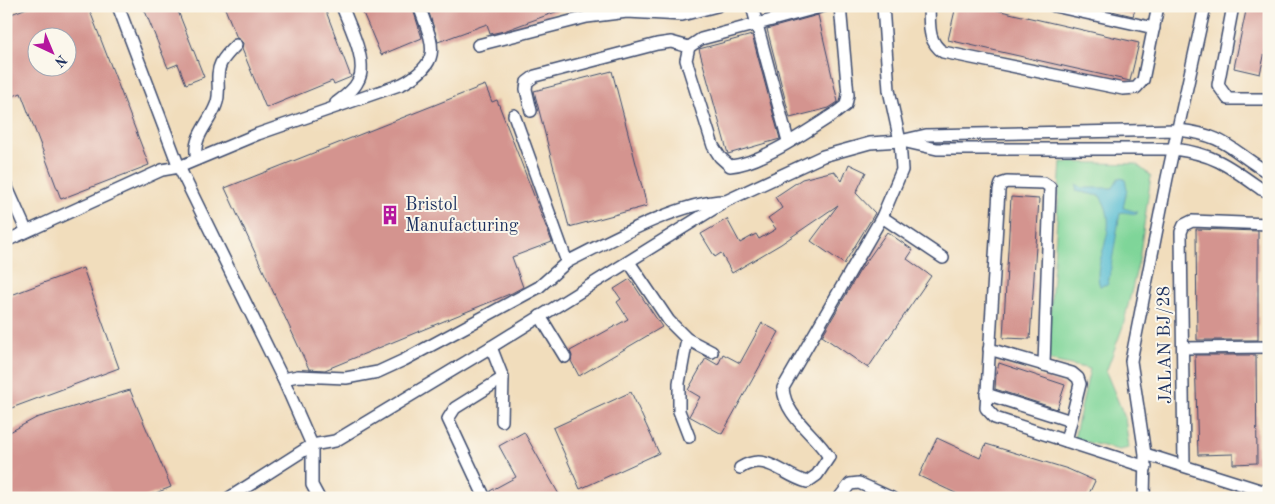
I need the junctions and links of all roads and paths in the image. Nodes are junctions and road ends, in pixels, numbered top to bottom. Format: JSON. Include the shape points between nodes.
{"nodes":[{"id":1,"x":118,"y":6,"type":"edge"},
{"id":2,"x":342,"y":6,"type":"edge"},
{"id":3,"x":419,"y":6,"type":"edge"},
{"id":4,"x":717,"y":6,"type":"edge"},
{"id":5,"x":752,"y":6,"type":"edge"},
{"id":6,"x":824,"y":6,"type":"edge"},
{"id":7,"x":840,"y":6,"type":"edge"},
{"id":8,"x":883,"y":6,"type":"edge"},
{"id":9,"x":929,"y":6,"type":"edge"},
{"id":10,"x":1054,"y":6,"type":"edge"},
{"id":11,"x":1158,"y":6,"type":"edge"},
{"id":12,"x":1206,"y":6,"type":"edge"},
{"id":13,"x":1233,"y":6,"type":"edge"},
{"id":14,"x":756,"y":25,"type":"junction"},
{"id":15,"x":1154,"y":28,"type":"junction"},
{"id":16,"x":236,"y":45,"type":"dead end"},
{"id":17,"x":478,"y":45,"type":"dead end"},
{"id":18,"x":689,"y":47,"type":"junction"},
{"id":19,"x":1269,"y":99,"type":"edge"},
{"id":20,"x":331,"y":108,"type":"junction"},
{"id":21,"x":531,"y":111,"type":"dead end"},
{"id":22,"x":514,"y":115,"type":"dead end"},
{"id":23,"x":1178,"y":130,"type":"junction"},
{"id":24,"x":788,"y":141,"type":"junction"},
{"id":25,"x":900,"y":141,"type":"junction"},
{"id":26,"x":1174,"y":149,"type":"junction"},
{"id":27,"x":197,"y":159,"type":"junction"},
{"id":28,"x":179,"y":167,"type":"junction"},
{"id":29,"x":1269,"y":173,"type":"edge"},
{"id":30,"x":6,"y":185,"type":"edge"},
{"id":31,"x":1269,"y":192,"type":"edge"},
{"id":32,"x":726,"y":201,"type":"junction"},
{"id":33,"x":882,"y":217,"type":"junction"},
{"id":34,"x":1269,"y":224,"type":"edge"},
{"id":35,"x":26,"y":230,"type":"junction"},
{"id":36,"x":6,"y":241,"type":"edge"},
{"id":37,"x":943,"y":258,"type":"dead end"},
{"id":38,"x":568,"y":262,"type":"junction"},
{"id":39,"x":629,"y":262,"type":"junction"},
{"id":40,"x":540,"y":316,"type":"junction"},
{"id":41,"x":687,"y":339,"type":"junction"},
{"id":42,"x":491,"y":347,"type":"junction"},
{"id":43,"x":1269,"y":347,"type":"edge"},
{"id":44,"x":1184,"y":348,"type":"junction"},
{"id":45,"x":989,"y":350,"type":"junction"},
{"id":46,"x":712,"y":352,"type":"dead end"},
{"id":47,"x":565,"y":357,"type":"dead end"},
{"id":48,"x":1044,"y":365,"type":"junction"},
{"id":49,"x":503,"y":378,"type":"junction"},
{"id":50,"x":283,"y":379,"type":"junction"},
{"id":51,"x":986,"y":394,"type":"junction"},
{"id":52,"x":502,"y":421,"type":"dead end"},
{"id":53,"x":1071,"y":421,"type":"junction"},
{"id":54,"x":689,"y":437,"type":"dead end"},
{"id":55,"x":1066,"y":441,"type":"junction"},
{"id":56,"x":312,"y":445,"type":"junction"},
{"id":57,"x":1145,"y":454,"type":"junction"},
{"id":58,"x":1184,"y":465,"type":"junction"},
{"id":59,"x":1146,"y":467,"type":"junction"},
{"id":60,"x":740,"y":468,"type":"dead end"},
{"id":61,"x":1269,"y":492,"type":"edge"},
{"id":62,"x":229,"y":498,"type":"edge"},
{"id":63,"x":319,"y":498,"type":"edge"},
{"id":64,"x":485,"y":498,"type":"edge"},
{"id":65,"x":839,"y":498,"type":"edge"},
{"id":66,"x":892,"y":498,"type":"edge"},
{"id":67,"x":1144,"y":498,"type":"edge"}],
"edges":[{"from":1,"to":28,"type":"street"},
{"from":2,"to":20,"type":"street","via":[[362,70],[358,81]]},
{"from":3,"to":20,"type":"street","via":[[431,38],[432,56],[427,66],[402,84]]},
{"from":4,"to":17,"type":"street","via":[[682,15],[627,12],[587,17]]},
{"from":5,"to":14,"type":"street"},
{"from":6,"to":14,"type":"street"},
{"from":7,"to":24,"type":"street","via":[[848,96],[846,105]]},
{"from":8,"to":25,"type":"street","via":[[889,90]]},
{"from":9,"to":15,"type":"street","via":[[930,38],[934,46],[943,52],[1123,89],[1136,88],[1143,80]]},
{"from":10,"to":15,"type":"street"},
{"from":11,"to":15,"type":"street"},
{"from":12,"to":23,"type":"street"},
{"from":13,"to":19,"type":"street","via":[[1218,85],[1228,100]]},
{"from":14,"to":18,"type":"street","via":[[701,39]]},
{"from":14,"to":24,"type":"street"},
{"from":16,"to":27,"type":"street","via":[[220,64],[217,76],[220,95],[196,142]]},
{"from":18,"to":21,"type":"street","via":[[671,42],[657,44],[535,76],[527,82],[526,89]]},
{"from":18,"to":24,"type":"street","via":[[686,60],[713,146],[720,157],[730,166],[741,165]]},
{"from":20,"to":27,"type":"street"},
{"from":22,"to":38,"type":"street"},
{"from":23,"to":25,"type":"street","via":[[936,134]]},
{"from":23,"to":26,"type":"street"},
{"from":23,"to":29,"type":"street","via":[[1216,138]]},
{"from":25,"to":26,"type":"street","via":[[937,149]]},
{"from":25,"to":32,"type":"street","via":[[870,143],[823,156]]},
{"from":25,"to":33,"type":"street","via":[[902,170]]},
{"from":26,"to":31,"type":"street","via":[[1217,159]]},
{"from":26,"to":57,"type":"street","via":[[1131,361]]},
{"from":27,"to":28,"type":"street"},
{"from":28,"to":35,"type":"street","via":[[162,170]]},
{"from":28,"to":50,"type":"street"},
{"from":30,"to":35,"type":"street"},
{"from":32,"to":38,"type":"street","via":[[711,201],[676,211]]},
{"from":32,"to":39,"type":"street"},
{"from":33,"to":37,"type":"street"},
{"from":33,"to":60,"type":"street","via":[[783,388],[789,411],[829,457],[825,466],[807,482],[795,479],[764,461],[748,463]]},
{"from":34,"to":44,"type":"street","name":"JALAN BJ/28","via":[[1192,221],[1184,225],[1181,232]]},
{"from":35,"to":36,"type":"street"},
{"from":38,"to":50,"type":"street","via":[[539,286],[378,372],[346,378],[306,376]]},
{"from":39,"to":40,"type":"street"},
{"from":39,"to":41,"type":"street","via":[[669,321]]},
{"from":40,"to":42,"type":"street"},
{"from":40,"to":47,"type":"street"},
{"from":41,"to":46,"type":"street"},
{"from":41,"to":54,"type":"street","via":[[679,384],[679,411]]},
{"from":42,"to":49,"type":"street"},
{"from":42,"to":56,"type":"street","via":[[335,441]]},
{"from":43,"to":44,"type":"street"},
{"from":44,"to":58,"type":"street","name":"JALAN BJ/28"},
{"from":45,"to":48,"type":"street"},
{"from":45,"to":48,"type":"street","via":[[999,190],[1007,182],[1049,184]]},
{"from":45,"to":51,"type":"street"},
{"from":48,"to":53,"type":"street","via":[[1072,373],[1078,378],[1080,384]]},
{"from":49,"to":52,"type":"street"},
{"from":49,"to":64,"type":"street","via":[[455,408],[448,419]]},
{"from":50,"to":56,"type":"street"},
{"from":51,"to":53,"type":"street"},
{"from":51,"to":55,"type":"street","via":[[989,414]]},
{"from":53,"to":55,"type":"street"},
{"from":55,"to":59,"type":"street"},
{"from":56,"to":62,"type":"street"},
{"from":56,"to":63,"type":"street","via":[[312,485]]},
{"from":57,"to":58,"type":"street"},
{"from":57,"to":59,"type":"street"},
{"from":58,"to":61,"type":"street"},
{"from":59,"to":67,"type":"street"},
{"from":65,"to":66,"type":"street","via":[[850,484],[859,483]]}]}
